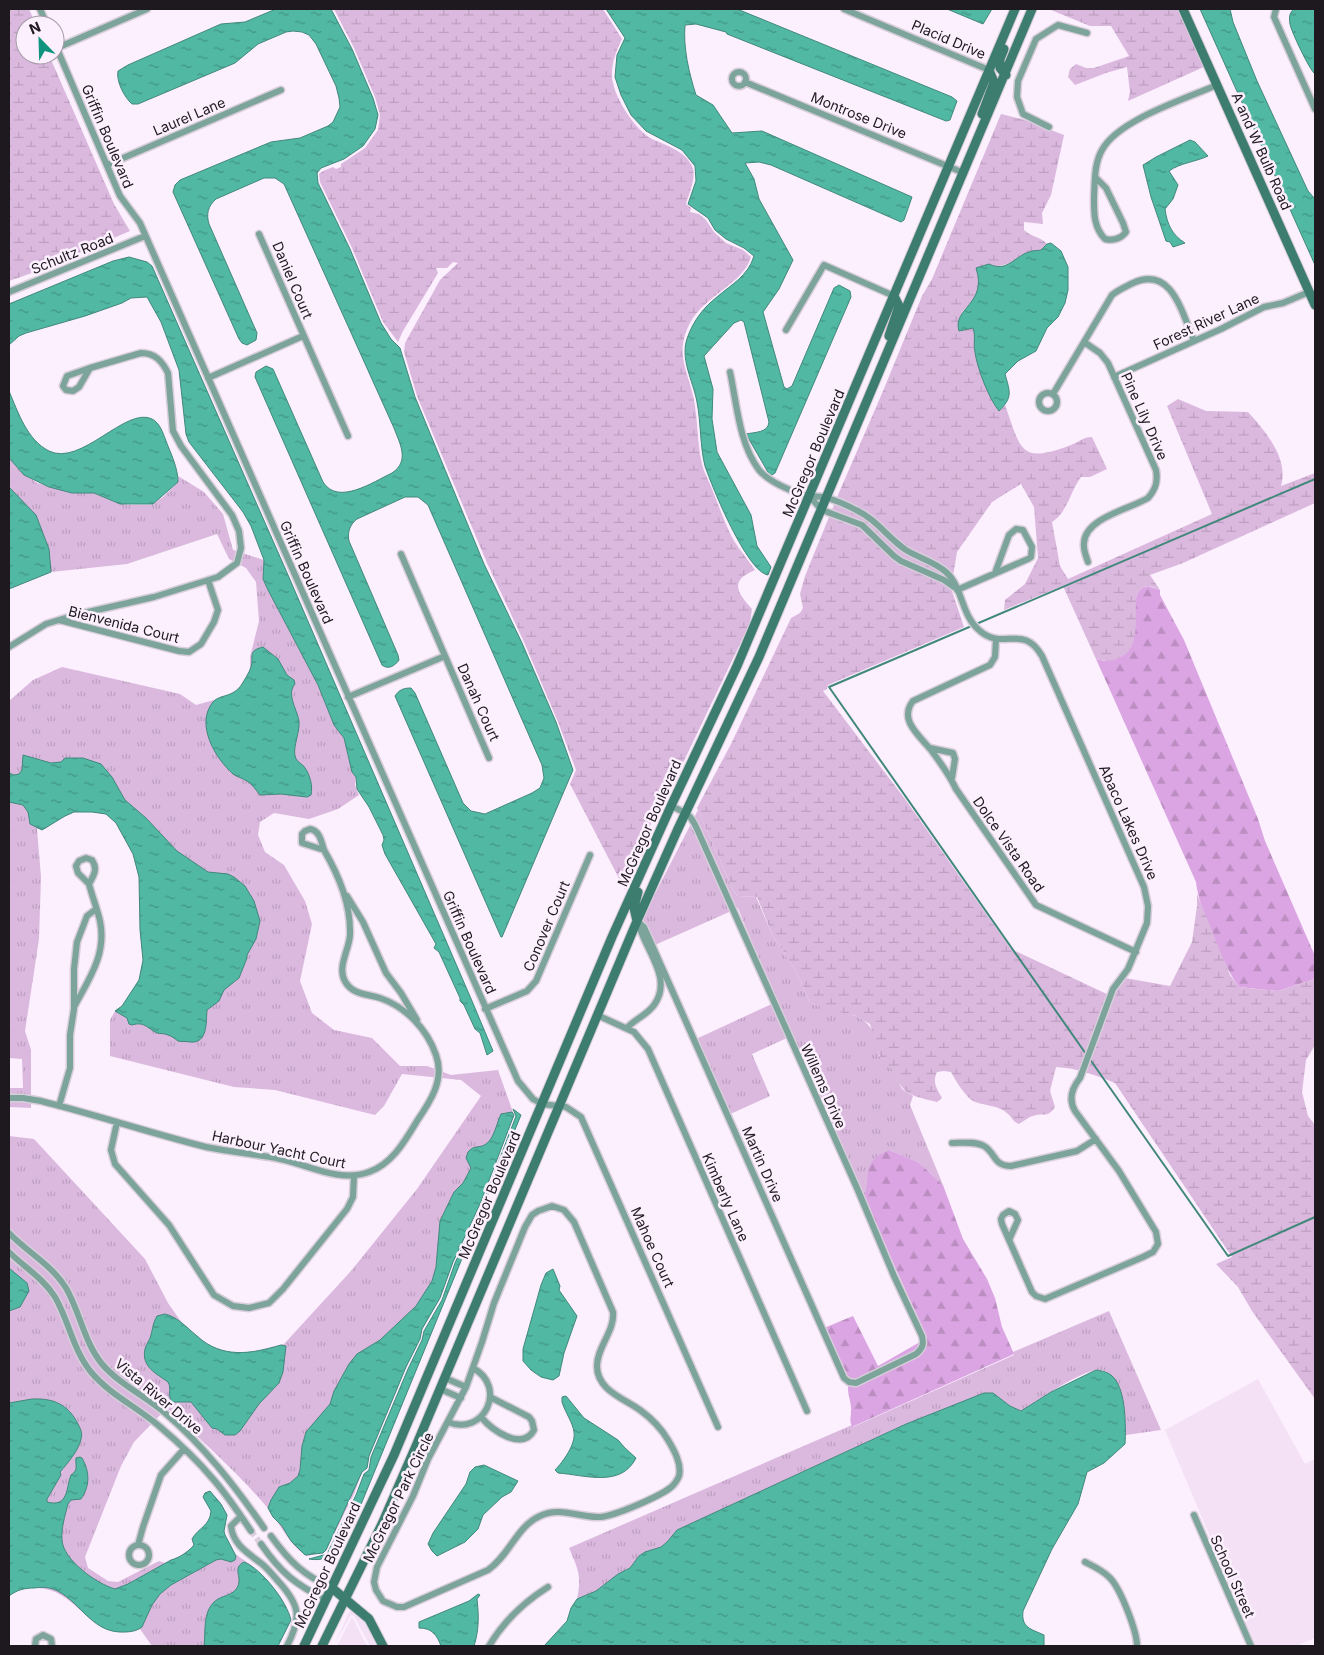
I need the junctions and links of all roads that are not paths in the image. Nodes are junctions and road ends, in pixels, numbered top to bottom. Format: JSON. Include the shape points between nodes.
{"nodes":[{"id":1,"x":147,"y":9,"type":"edge"},
{"id":2,"x":844,"y":9,"type":"edge"},
{"id":3,"x":1016,"y":9,"type":"edge"},
{"id":4,"x":1028,"y":9,"type":"edge"},
{"id":5,"x":1032,"y":9,"type":"edge"},
{"id":6,"x":1184,"y":9,"type":"edge"},
{"id":7,"x":1276,"y":9,"type":"edge"},
{"id":8,"x":1028,"y":18,"type":"junction"},
{"id":9,"x":1086,"y":33,"type":"dead end"},
{"id":10,"x":65,"y":42,"type":"edge"},
{"id":11,"x":64,"y":65,"type":"edge"},
{"id":12,"x":989,"y":70,"type":"junction"},
{"id":13,"x":1006,"y":74,"type":"junction"},
{"id":14,"x":1018,"y":81,"type":"junction"},
{"id":15,"x":745,"y":82,"type":"dead end"},
{"id":16,"x":1217,"y":85,"type":"junction"},
{"id":17,"x":281,"y":90,"type":"dead end"},
{"id":18,"x":1315,"y":109,"type":"edge"},
{"id":19,"x":1049,"y":128,"type":"dead end"},
{"id":20,"x":981,"y":132,"type":"junction"},
{"id":21,"x":107,"y":165,"type":"junction"},
{"id":22,"x":949,"y":166,"type":"junction"},
{"id":23,"x":964,"y":173,"type":"junction"},
{"id":24,"x":1095,"y":177,"type":"junction"},
{"id":25,"x":260,"y":234,"type":"dead end"},
{"id":26,"x":145,"y":236,"type":"junction"},
{"id":27,"x":9,"y":292,"type":"edge"},
{"id":28,"x":1309,"y":292,"type":"junction"},
{"id":29,"x":894,"y":296,"type":"junction"},
{"id":30,"x":1315,"y":305,"type":"edge"},
{"id":31,"x":786,"y":330,"type":"dead end"},
{"id":32,"x":304,"y":336,"type":"junction"},
{"id":33,"x":1194,"y":341,"type":"junction"},
{"id":34,"x":1084,"y":342,"type":"junction"},
{"id":35,"x":888,"y":352,"type":"junction"},
{"id":36,"x":90,"y":368,"type":"dead end"},
{"id":37,"x":730,"y":372,"type":"dead end"},
{"id":38,"x":1114,"y":377,"type":"junction"},
{"id":39,"x":208,"y":378,"type":"junction"},
{"id":40,"x":1053,"y":394,"type":"dead end"},
{"id":41,"x":348,"y":436,"type":"dead end"},
{"id":42,"x":809,"y":496,"type":"junction"},
{"id":43,"x":827,"y":497,"type":"junction"},
{"id":44,"x":822,"y":510,"type":"junction"},
{"id":45,"x":401,"y":554,"type":"dead end"},
{"id":46,"x":1088,"y":562,"type":"dead end"},
{"id":47,"x":995,"y":573,"type":"junction"},
{"id":48,"x":208,"y":580,"type":"junction"},
{"id":49,"x":957,"y":590,"type":"junction"},
{"id":50,"x":58,"y":620,"type":"junction"},
{"id":51,"x":996,"y":639,"type":"junction"},
{"id":52,"x":9,"y":647,"type":"edge"},
{"id":53,"x":445,"y":656,"type":"junction"},
{"id":54,"x":348,"y":697,"type":"junction"},
{"id":55,"x":928,"y":747,"type":"junction"},
{"id":56,"x":489,"y":758,"type":"dead end"},
{"id":57,"x":952,"y":780,"type":"junction"},
{"id":58,"x":671,"y":806,"type":"junction"},
{"id":59,"x":686,"y":812,"type":"junction"},
{"id":60,"x":652,"y":847,"type":"junction"},
{"id":61,"x":324,"y":850,"type":"dead end"},
{"id":62,"x":590,"y":855,"type":"dead end"},
{"id":63,"x":89,"y":884,"type":"dead end"},
{"id":64,"x":344,"y":891,"type":"junction"},
{"id":65,"x":96,"y":909,"type":"junction"},
{"id":66,"x":637,"y":921,"type":"junction"},
{"id":67,"x":1136,"y":952,"type":"junction"},
{"id":68,"x":74,"y":1008,"type":"junction"},
{"id":69,"x":485,"y":1009,"type":"junction"},
{"id":70,"x":598,"y":1015,"type":"junction"},
{"id":71,"x":418,"y":1022,"type":"junction"},
{"id":72,"x":628,"y":1028,"type":"junction"},
{"id":73,"x":9,"y":1098,"type":"edge"},
{"id":74,"x":542,"y":1104,"type":"junction"},
{"id":75,"x":59,"y":1106,"type":"junction"},
{"id":76,"x":559,"y":1106,"type":"junction"},
{"id":77,"x":117,"y":1122,"type":"junction"},
{"id":78,"x":1096,"y":1139,"type":"junction"},
{"id":79,"x":952,"y":1143,"type":"dead end"},
{"id":80,"x":354,"y":1176,"type":"junction"},
{"id":81,"x":9,"y":1233,"type":"edge"},
{"id":82,"x":1009,"y":1240,"type":"dead end"},
{"id":83,"x":9,"y":1252,"type":"edge"},
{"id":84,"x":473,"y":1368,"type":"junction"},
{"id":85,"x":886,"y":1369,"type":"joint"},
{"id":86,"x":445,"y":1378,"type":"junction"},
{"id":87,"x":466,"y":1387,"type":"junction"},
{"id":88,"x":440,"y":1388,"type":"junction"},
{"id":89,"x":490,"y":1397,"type":"junction"},
{"id":90,"x":461,"y":1398,"type":"junction"},
{"id":91,"x":807,"y":1411,"type":"dead end"},
{"id":92,"x":481,"y":1417,"type":"junction"},
{"id":93,"x":448,"y":1422,"type":"junction"},
{"id":94,"x":718,"y":1426,"type":"dead end"},
{"id":95,"x":184,"y":1449,"type":"junction"},
{"id":96,"x":1194,"y":1515,"type":"dead end"},
{"id":97,"x":241,"y":1516,"type":"junction"},
{"id":98,"x":264,"y":1528,"type":"dead end"},
{"id":99,"x":251,"y":1531,"type":"tunnel mouth"},
{"id":100,"x":271,"y":1536,"type":"dead end"},
{"id":101,"x":261,"y":1544,"type":"tunnel mouth"},
{"id":102,"x":138,"y":1545,"type":"dead end"},
{"id":103,"x":1085,"y":1562,"type":"dead end"},
{"id":104,"x":332,"y":1588,"type":"junction"},
{"id":105,"x":548,"y":1588,"type":"dead end"},
{"id":106,"x":345,"y":1598,"type":"junction"},
{"id":107,"x":326,"y":1600,"type":"junction"},
{"id":108,"x":35,"y":1646,"type":"edge"},
{"id":109,"x":54,"y":1646,"type":"edge"},
{"id":110,"x":287,"y":1646,"type":"edge"},
{"id":111,"x":304,"y":1646,"type":"edge"},
{"id":112,"x":322,"y":1646,"type":"edge"},
{"id":113,"x":383,"y":1646,"type":"edge"},
{"id":114,"x":489,"y":1646,"type":"edge"},
{"id":115,"x":1137,"y":1646,"type":"edge"},
{"id":116,"x":1250,"y":1646,"type":"edge"}],
"edges":[{"from":1,"to":10,"type":"street"},
{"from":2,"to":12,"type":"street","name":"Placid Drive"},
{"from":3,"to":12,"type":"main road","name":"McGregor Boulevard"},
{"from":3,"to":13,"type":"main road","via":[[1017,15],[1000,58],[1000,68]]},
{"from":4,"to":8,"type":"main road"},
{"from":5,"to":8,"type":"main road","name":"McGregor Boulevard"},
{"from":6,"to":16,"type":"main road","name":"A and W Bulb Road"},
{"from":7,"to":18,"type":"street","via":[[1274,17]]},
{"from":8,"to":13,"type":"main road","name":"McGregor Boulevard"},
{"from":9,"to":14,"type":"street","via":[[1058,25],[1036,39]]},
{"from":11,"to":21,"type":"street","name":"Griffin Boulevard"},
{"from":12,"to":20,"type":"main road","via":[[994,82],[980,120]]},
{"from":12,"to":22,"type":"main road","name":"McGregor Boulevard"},
{"from":13,"to":14,"type":"street"},
{"from":13,"to":20,"type":"main road","name":"McGregor Boulevard"},
{"from":14,"to":19,"type":"street","via":[[1023,114]]},
{"from":15,"to":22,"type":"street","name":"Montrose Drive"},
{"from":16,"to":24,"type":"street","via":[[1123,128],[1101,151]]},
{"from":16,"to":28,"type":"main road","name":"A and W Bulb Road"},
{"from":17,"to":21,"type":"street","name":"Laurel Lane"},
{"from":20,"to":23,"type":"main road","name":"McGregor Boulevard"},
{"from":21,"to":26,"type":"street","name":"Griffin Boulevard","via":[[123,203],[136,217]]},
{"from":22,"to":23,"type":"street","name":"Montrose Drive"},
{"from":22,"to":29,"type":"main road","name":"McGregor Boulevard"},
{"from":23,"to":35,"type":"main road","name":"McGregor Boulevard"},
{"from":24,"to":24,"type":"street","via":[[1093,214],[1099,230],[1105,239],[1119,238],[1126,232],[1123,223],[1106,188]]},
{"from":25,"to":32,"type":"street","name":"Daniel Court"},
{"from":26,"to":27,"type":"street","name":"Schultz Road"},
{"from":26,"to":39,"type":"street","name":"Griffin Boulevard"},
{"from":28,"to":30,"type":"main road","name":"A and W Bulb Road"},
{"from":28,"to":33,"type":"street","name":"Forest River Lane","via":[[1264,307]]},
{"from":29,"to":31,"type":"street","via":[[824,265]]},
{"from":29,"to":35,"type":"main road","via":[[899,306],[889,336]]},
{"from":29,"to":42,"type":"main road","name":"McGregor Boulevard"},
{"from":32,"to":39,"type":"street","name":"Daniel Court"},
{"from":32,"to":41,"type":"street","name":"Daniel Court"},
{"from":33,"to":34,"type":"street","via":[[1172,292],[1162,281],[1148,278],[1112,295]]},
{"from":33,"to":38,"type":"street","name":"Forest River Lane"},
{"from":34,"to":38,"type":"street","name":"Pine Lily Drive","via":[[1104,357]]},
{"from":34,"to":40,"type":"street"},
{"from":35,"to":43,"type":"main road","name":"McGregor Boulevard"},
{"from":36,"to":48,"type":"street","via":[[149,353],[164,365],[168,373],[176,437],[232,515],[239,532],[241,548],[237,563]]},
{"from":37,"to":42,"type":"street","via":[[744,441],[755,464],[772,481]]},
{"from":38,"to":46,"type":"street","name":"Pine Lily Drive","via":[[1156,470],[1156,485],[1148,498],[1092,525],[1084,543]]},
{"from":39,"to":54,"type":"street","name":"Griffin Boulevard"},
{"from":42,"to":43,"type":"street"},
{"from":42,"to":44,"type":"street"},
{"from":42,"to":58,"type":"main road","name":"McGregor Boulevard","via":[[737,666]]},
{"from":43,"to":44,"type":"main road","name":"McGregor Boulevard"},
{"from":43,"to":49,"type":"street","via":[[866,515],[908,551],[946,572]]},
{"from":44,"to":49,"type":"street","via":[[862,525],[894,556],[944,580]]},
{"from":44,"to":59,"type":"main road","name":"McGregor Boulevard","via":[[759,657]]},
{"from":45,"to":53,"type":"street","name":"Danah Court"},
{"from":47,"to":47,"type":"street","via":[[1031,557],[1032,547],[1022,530],[1016,529],[1009,535]]},
{"from":47,"to":49,"type":"street"},
{"from":48,"to":50,"type":"street","via":[[130,604]]},
{"from":48,"to":50,"type":"street","name":"Bienvenida Court","via":[[218,610],[201,644],[189,652]]},
{"from":49,"to":51,"type":"street","via":[[974,626]]},
{"from":50,"to":52,"type":"street"},
{"from":51,"to":55,"type":"street","name":"Dolce Vista Road","via":[[995,656],[990,665],[918,697],[908,707],[911,726]]},
{"from":51,"to":67,"type":"street","name":"Abaco Lakes Drive","via":[[1029,641],[1049,671],[1144,887],[1147,923]]},
{"from":53,"to":54,"type":"street","name":"Danah Court"},
{"from":53,"to":56,"type":"street","name":"Danah Court"},
{"from":54,"to":69,"type":"street","name":"Griffin Boulevard"},
{"from":55,"to":57,"type":"street","name":"Dolce Vista Road"},
{"from":55,"to":57,"type":"street","via":[[953,753]]},
{"from":57,"to":67,"type":"street","name":"Dolce Vista Road","via":[[1036,905]]},
{"from":58,"to":59,"type":"street"},
{"from":58,"to":60,"type":"main road","name":"McGregor Boulevard"},
{"from":59,"to":66,"type":"main road","name":"McGregor Boulevard"},
{"from":59,"to":85,"type":"street","name":"Willems Drive","via":[[692,818],[922,1336],[922,1349]]},
{"from":60,"to":66,"type":"main road","via":[[652,857],[634,904]]},
{"from":60,"to":74,"type":"main road","name":"McGregor Boulevard"},
{"from":61,"to":64,"type":"street","name":"Harbour Yacht Court"},
{"from":62,"to":69,"type":"street","name":"Conover Court","via":[[536,981],[526,991]]},
{"from":63,"to":65,"type":"street"},
{"from":64,"to":71,"type":"street","name":"Harbour Yacht Court","via":[[363,922],[383,968]]},
{"from":64,"to":71,"type":"street","name":"Harbour Yacht Court","via":[[350,936],[342,968],[346,983],[359,993],[390,1002]]},
{"from":65,"to":68,"type":"street","via":[[87,916],[77,942]]},
{"from":65,"to":68,"type":"street","via":[[101,928],[101,950],[97,965]]},
{"from":66,"to":70,"type":"main road","name":"McGregor Boulevard"},
{"from":66,"to":72,"type":"street","via":[[660,976],[662,990],[654,1006]]},
{"from":66,"to":85,"type":"street","name":"Martin Drive","via":[[644,927],[840,1372],[849,1382],[856,1383]]},
{"from":67,"to":78,"type":"street","name":"Abaco Lakes Drive","via":[[1116,984],[1073,1090],[1071,1101],[1075,1111]]},
{"from":68,"to":75,"type":"street","via":[[70,1068]]},
{"from":69,"to":74,"type":"street","name":"Griffin Boulevard","via":[[518,1081],[532,1099]]},
{"from":70,"to":72,"type":"street","name":"Kimberly Lane"},
{"from":70,"to":76,"type":"main road","name":"McGregor Boulevard"},
{"from":71,"to":80,"type":"street","name":"Harbour Yacht Court","via":[[436,1055],[439,1070],[436,1091],[398,1150],[375,1170]]},
{"from":72,"to":91,"type":"street","name":"Kimberly Lane","via":[[640,1037],[651,1055]]},
{"from":73,"to":75,"type":"street","name":"Harbour Yacht Court"},
{"from":74,"to":76,"type":"street","name":"Mahoe Court"},
{"from":74,"to":104,"type":"main road","name":"McGregor Boulevard","via":[[394,1455]]},
{"from":75,"to":77,"type":"street","name":"Harbour Yacht Court"},
{"from":76,"to":86,"type":"main road","name":"McGregor Boulevard"},
{"from":76,"to":94,"type":"street","name":"Mahoe Court","via":[[581,1116]]},
{"from":77,"to":80,"type":"street","name":"Harbour Yacht Court","via":[[204,1146]]},
{"from":77,"to":80,"type":"street","via":[[111,1150],[115,1164],[170,1226],[214,1295],[241,1308],[263,1305],[283,1289],[347,1209],[354,1189]]},
{"from":78,"to":79,"type":"street","via":[[1077,1151],[1011,1166],[997,1162],[981,1144]]},
{"from":78,"to":82,"type":"street","name":"Abaco Lakes Drive","via":[[1156,1232],[1157,1248],[1045,1299],[1032,1292]]},
{"from":81,"to":98,"type":"street","name":"Vista River Drive","via":[[63,1284],[102,1364],[190,1436],[226,1475]]},
{"from":83,"to":95,"type":"street","name":"Vista River Drive","via":[[51,1291],[91,1372]]},
{"from":84,"to":87,"type":"street","name":"McGregor Park Circle"},
{"from":84,"to":89,"type":"street","via":[[488,1382]]},
{"from":84,"to":93,"type":"street","name":"McGregor Park Circle","via":[[494,1303],[528,1221],[544,1208],[552,1206],[564,1210],[574,1222],[613,1312],[612,1324],[598,1359],[600,1379],[608,1390],[641,1411],[663,1433],[677,1459],[680,1474],[677,1481],[667,1490],[607,1516],[561,1512],[540,1516],[528,1524],[488,1570],[411,1605],[390,1605],[378,1595],[375,1574]]},
{"from":86,"to":87,"type":"street"},
{"from":86,"to":88,"type":"main road","name":"McGregor Boulevard"},
{"from":87,"to":90,"type":"street","name":"McGregor Park Circle"},
{"from":88,"to":90,"type":"street"},
{"from":88,"to":106,"type":"main road","name":"McGregor Boulevard","via":[[382,1524]]},
{"from":89,"to":92,"type":"street"},
{"from":89,"to":92,"type":"street","via":[[529,1417],[534,1430],[528,1438],[518,1440],[494,1430]]},
{"from":90,"to":93,"type":"street","name":"McGregor Park Circle"},
{"from":92,"to":93,"type":"street","via":[[462,1426]]},
{"from":95,"to":97,"type":"street","name":"Vista River Drive","via":[[213,1478]]},
{"from":95,"to":102,"type":"street","via":[[161,1475]]},
{"from":96,"to":116,"type":"street","name":"School Street"},
{"from":97,"to":99,"type":"street","name":"Vista River Drive"},
{"from":97,"to":110,"type":"street","via":[[232,1526],[236,1541],[264,1565],[295,1604],[297,1623]]},
{"from":100,"to":104,"type":"street","via":[[296,1567]]},
{"from":101,"to":107,"type":"street","via":[[285,1574]]},
{"from":103,"to":115,"type":"street","via":[[1104,1573],[1114,1584],[1134,1626]]},
{"from":104,"to":106,"type":"main road"},
{"from":104,"to":107,"type":"main road","name":"McGregor Boulevard"},
{"from":105,"to":114,"type":"street","via":[[524,1604]]},
{"from":106,"to":107,"type":"main road"},
{"from":106,"to":112,"type":"main road","name":"McGregor Boulevard"},
{"from":106,"to":113,"type":"main road","via":[[369,1619]]},
{"from":107,"to":111,"type":"main road","name":"McGregor Boulevard"},
{"from":108,"to":109,"type":"street","via":[[36,1639],[43,1635],[51,1639]]}]}
